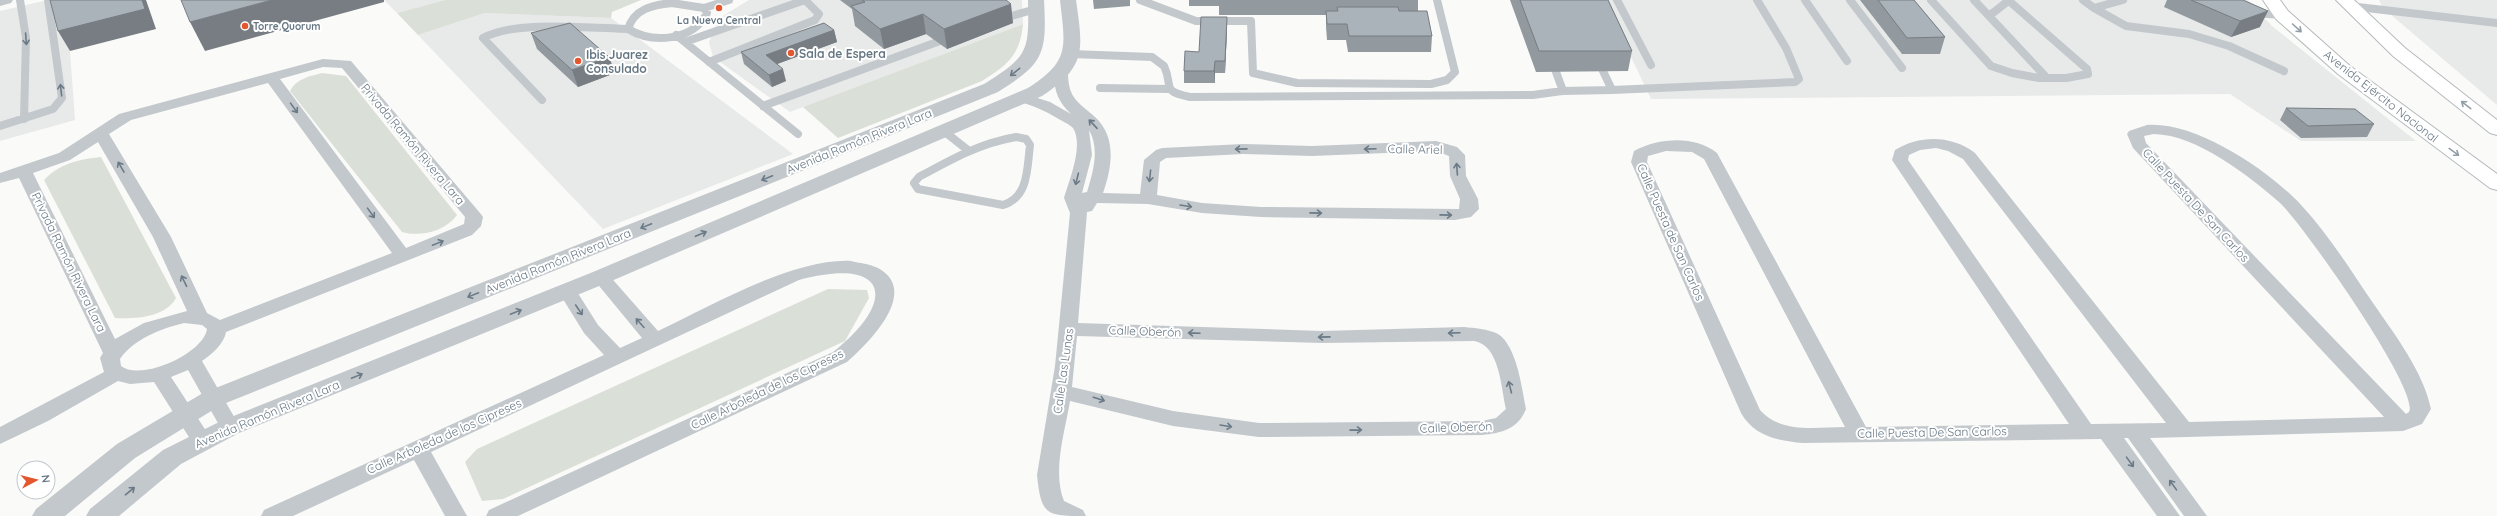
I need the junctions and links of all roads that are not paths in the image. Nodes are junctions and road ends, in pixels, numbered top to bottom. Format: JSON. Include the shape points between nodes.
{"nodes":[{"id":1,"x":6,"y":0,"type":"edge"},
{"id":2,"x":20,"y":0,"type":"edge"},
{"id":3,"x":48,"y":0,"type":"edge"},
{"id":4,"x":729,"y":0,"type":"edge"},
{"id":5,"x":805,"y":0,"type":"edge"},
{"id":6,"x":1068,"y":0,"type":"edge"},
{"id":7,"x":1140,"y":0,"type":"edge"},
{"id":8,"x":1437,"y":0,"type":"edge"},
{"id":9,"x":1617,"y":0,"type":"edge"},
{"id":10,"x":1757,"y":0,"type":"edge"},
{"id":11,"x":1805,"y":0,"type":"edge"},
{"id":12,"x":1850,"y":0,"type":"edge"},
{"id":13,"x":1931,"y":0,"type":"edge"},
{"id":14,"x":1974,"y":0,"type":"edge"},
{"id":15,"x":2008,"y":0,"type":"edge"},
{"id":16,"x":2083,"y":0,"type":"edge"},
{"id":17,"x":2123,"y":0,"type":"edge"},
{"id":18,"x":2235,"y":0,"type":"edge"},
{"id":19,"x":0,"y":2,"type":"edge"},
{"id":20,"x":2342,"y":2,"type":"edge"},
{"id":21,"x":1036,"y":4,"type":"edge"},
{"id":22,"x":2275,"y":4,"type":"edge"},
{"id":23,"x":704,"y":8,"type":"junction"},
{"id":24,"x":2094,"y":8,"type":"junction"},
{"id":25,"x":1989,"y":16,"type":"junction"},
{"id":26,"x":991,"y":22,"type":"edge"},
{"id":27,"x":2497,"y":23,"type":"edge"},
{"id":28,"x":628,"y":29,"type":"junction"},
{"id":29,"x":676,"y":35,"type":"junction"},
{"id":30,"x":954,"y":36,"type":"edge"},
{"id":31,"x":685,"y":42,"type":"junction"},
{"id":32,"x":1034,"y":52,"type":"junction"},
{"id":33,"x":1071,"y":54,"type":"junction"},
{"id":34,"x":1847,"y":61,"type":"dead end"},
{"id":35,"x":710,"y":62,"type":"junction"},
{"id":36,"x":1651,"y":65,"type":"dead end"},
{"id":37,"x":1902,"y":68,"type":"dead end"},
{"id":38,"x":1603,"y":71,"type":"edge"},
{"id":39,"x":2284,"y":71,"type":"dead end"},
{"id":40,"x":1556,"y":72,"type":"dead end"},
{"id":41,"x":1060,"y":75,"type":"junction"},
{"id":42,"x":271,"y":77,"type":"junction"},
{"id":43,"x":2046,"y":77,"type":"junction"},
{"id":44,"x":1100,"y":88,"type":"dead end"},
{"id":45,"x":1169,"y":89,"type":"junction"},
{"id":46,"x":1612,"y":90,"type":"junction"},
{"id":47,"x":1563,"y":91,"type":"junction"},
{"id":48,"x":1022,"y":98,"type":"junction"},
{"id":49,"x":542,"y":100,"type":"dead end"},
{"id":50,"x":763,"y":106,"type":"junction"},
{"id":51,"x":24,"y":119,"type":"junction"},
{"id":52,"x":0,"y":126,"type":"edge"},
{"id":53,"x":2497,"y":129,"type":"edge"},
{"id":54,"x":100,"y":132,"type":"junction"},
{"id":55,"x":944,"y":132,"type":"junction"},
{"id":56,"x":798,"y":134,"type":"dead end"},
{"id":57,"x":969,"y":151,"type":"junction"},
{"id":58,"x":824,"y":156,"type":"junction"},
{"id":59,"x":24,"y":171,"type":"junction"},
{"id":60,"x":844,"y":173,"type":"junction"},
{"id":61,"x":0,"y":178,"type":"edge"},
{"id":62,"x":2497,"y":184,"type":"edge"},
{"id":63,"x":1094,"y":198,"type":"junction"},
{"id":64,"x":1148,"y":199,"type":"junction"},
{"id":65,"x":1076,"y":206,"type":"junction"},
{"id":66,"x":403,"y":256,"type":"junction"},
{"id":67,"x":601,"y":277,"type":"junction"},
{"id":68,"x":567,"y":291,"type":"junction"},
{"id":69,"x":199,"y":317,"type":"junction"},
{"id":70,"x":217,"y":328,"type":"junction"},
{"id":71,"x":1069,"y":329,"type":"junction"},
{"id":72,"x":656,"y":341,"type":"junction"},
{"id":73,"x":113,"y":354,"type":"junction"},
{"id":74,"x":618,"y":358,"type":"junction"},
{"id":75,"x":192,"y":360,"type":"junction"},
{"id":76,"x":116,"y":374,"type":"junction"},
{"id":77,"x":159,"y":374,"type":"junction"},
{"id":78,"x":1061,"y":392,"type":"junction"},
{"id":79,"x":212,"y":399,"type":"junction"},
{"id":80,"x":186,"y":414,"type":"junction"},
{"id":81,"x":2403,"y":424,"type":"junction"},
{"id":82,"x":230,"y":427,"type":"junction"},
{"id":83,"x":2183,"y":430,"type":"junction"},
{"id":84,"x":2085,"y":431,"type":"junction"},
{"id":85,"x":2107,"y":431,"type":"junction"},
{"id":86,"x":2134,"y":431,"type":"junction"},
{"id":87,"x":1858,"y":433,"type":"junction"},
{"id":88,"x":1779,"y":434,"type":"joint"},
{"id":89,"x":0,"y":436,"type":"edge"},
{"id":90,"x":201,"y":440,"type":"junction"},
{"id":91,"x":418,"y":448,"type":"junction"},
{"id":92,"x":46,"y":516,"type":"edge"},
{"id":93,"x":100,"y":516,"type":"edge"},
{"id":94,"x":272,"y":516,"type":"edge"},
{"id":95,"x":456,"y":516,"type":"edge"},
{"id":96,"x":497,"y":516,"type":"edge"},
{"id":97,"x":1075,"y":516,"type":"edge"},
{"id":98,"x":2169,"y":516,"type":"edge"},
{"id":99,"x":2196,"y":516,"type":"edge"}],
"edges":[{"from":1,"to":19,"type":"street"},
{"from":2,"to":51,"type":"lane","one_way":true,"via":[[26,38]]},
{"from":51,"to":3,"type":"lane","one_way":true,"via":[[53,109],[62,98]]},
{"from":4,"to":23,"type":"lane"},
{"from":5,"to":31,"type":"lane"},
{"from":5,"to":35,"type":"lane","via":[[819,14],[815,20]]},
{"from":6,"to":33,"type":"street"},
{"from":7,"to":8,"type":"lane","via":[[1196,21],[1251,21],[1253,73],[1297,84],[1431,84],[1447,80],[1455,72]]},
{"from":9,"to":36,"type":"lane"},
{"from":10,"to":46,"type":"lane","via":[[1781,37],[1794,64],[1799,79],[1795,82]]},
{"from":11,"to":34,"type":"lane"},
{"from":12,"to":37,"type":"lane"},
{"from":13,"to":43,"type":"lane","via":[[1991,66],[2014,76]]},
{"from":14,"to":25,"type":"lane"},
{"from":15,"to":25,"type":"lane"},
{"from":15,"to":43,"type":"lane","via":[[2089,72],[2083,76]]},
{"from":16,"to":24,"type":"lane"},
{"from":17,"to":24,"type":"lane"},
{"from":18,"to":22,"type":"lane","via":[[2254,13]]},
{"from":20,"to":27,"type":"lane"},
{"from":53,"to":20,"type":"main road","one_way":true,"via":[[2399,52]]},
{"from":21,"to":26,"type":"lane"},
{"from":21,"to":32,"type":"street","via":[[1037,37]]},
{"from":22,"to":62,"type":"main road","name":"Avenida Ejército Nacional","one_way":true,"via":[[2344,70]]},
{"from":23,"to":28,"type":"lane","via":[[695,3],[680,2],[648,8],[636,14],[629,22]]},
{"from":23,"to":29,"type":"lane","via":[[707,13],[706,19],[700,25]]},
{"from":24,"to":39,"type":"lane","via":[[2126,26],[2189,34],[2230,46]]},
{"from":25,"to":43,"type":"lane"},
{"from":28,"to":29,"type":"lane","via":[[646,38]]},
{"from":28,"to":49,"type":"lane","via":[[512,28],[485,35],[483,38]]},
{"from":29,"to":31,"type":"lane"},
{"from":30,"to":50,"type":"lane"},
{"from":31,"to":35,"type":"lane"},
{"from":32,"to":33,"type":"street"},
{"from":32,"to":58,"type":"street","name":"Avenida Ramón Rivera Lara","one_way":true,"via":[[1023,66],[991,88]]},
{"from":33,"to":41,"type":"street"},
{"from":33,"to":45,"type":"lane","via":[[1152,57],[1161,60],[1165,66]]},
{"from":35,"to":50,"type":"lane"},
{"from":38,"to":46,"type":"lane"},
{"from":40,"to":47,"type":"lane"},
{"from":41,"to":48,"type":"street","name":"Avenida Ramón Rivera Lara"},
{"from":63,"to":41,"type":"street","one_way":true,"via":[[1103,160],[1102,139],[1095,126],[1066,99]]},
{"from":42,"to":54,"type":"street","name":"Privada Ramón Rivera Lara","via":[[125,117]]},
{"from":42,"to":66,"type":"street","one_way":true},
{"from":66,"to":42,"type":"street","name":"Privada Ramón Rivera Lara","one_way":true,"via":[[466,231],[472,226],[474,217],[346,64],[322,62]]},
{"from":44,"to":45,"type":"lane"},
{"from":45,"to":47,"type":"lane","via":[[1175,94],[1190,97],[1533,95]]},
{"from":46,"to":47,"type":"lane"},
{"from":48,"to":55,"type":"street","name":"Avenida Ramón Rivera Lara"},
{"from":48,"to":65,"type":"street","name":"Calle Las Lunas","one_way":true,"via":[[1048,106],[1075,122],[1080,129],[1084,151]]},
{"from":50,"to":56,"type":"lane"},
{"from":51,"to":52,"type":"lane"},
{"from":54,"to":59,"type":"street","name":"Privada Ramón Rivera Lara","via":[[67,155]]},
{"from":69,"to":54,"type":"street","one_way":true,"via":[[162,237]]},
{"from":55,"to":57,"type":"lane"},
{"from":55,"to":60,"type":"street","name":"Avenida Ramón Rivera Lara"},
{"from":57,"to":57,"type":"lane","via":[[919,177],[914,183],[918,189],[1003,205],[1011,204],[1020,198],[1030,145],[1026,139],[1001,138]]},
{"from":58,"to":60,"type":"street"},
{"from":58,"to":79,"type":"street","name":"Avenida Ramón Rivera Lara","one_way":true},
{"from":59,"to":61,"type":"street","name":"Privada Ramón Rivera Lara"},
{"from":59,"to":73,"type":"street","name":"Privada Ramón Rivera Lara"},
{"from":67,"to":60,"type":"street","name":"Avenida Ramón Rivera Lara","one_way":true},
{"from":63,"to":64,"type":"street","name":"Calle Ariel"},
{"from":63,"to":65,"type":"street"},
{"from":64,"to":64,"type":"street","name":"Calle Ariel","one_way":true,"via":[[1202,208],[1261,212],[1455,215],[1465,213],[1470,208],[1469,199],[1458,176],[1456,155],[1451,150],[1436,146],[1162,153],[1152,160]]},
{"from":65,"to":71,"type":"street","name":"Calle Las Lunas"},
{"from":66,"to":70,"type":"street","name":"Privada Ramón Rivera Lara"},
{"from":67,"to":68,"type":"street","name":"Avenida Ramón Rivera Lara"},
{"from":72,"to":67,"type":"street","one_way":true},
{"from":68,"to":74,"type":"street","one_way":true,"via":[[591,329]]},
{"from":82,"to":68,"type":"street","name":"Avenida Ramón Rivera Lara","one_way":true},
{"from":69,"to":70,"type":"street","via":[[214,322]]},
{"from":69,"to":73,"type":"street","via":[[177,318],[156,324],[130,337]]},
{"from":70,"to":75,"type":"street","via":[[217,335],[212,344]]},
{"from":71,"to":78,"type":"street","name":"Calle Las Lunas"},
{"from":78,"to":71,"type":"street","name":"Calle Oberón","one_way":true,"via":[[1085,394],[1140,411],[1252,430],[1276,431],[1482,428],[1508,422],[1516,409],[1501,348],[1492,340],[1478,335],[1464,333],[1315,337]]},
{"from":72,"to":74,"type":"street","name":"Calle Arboleda de los Cipreses"},
{"from":72,"to":96,"type":"street","name":"Calle Arboleda de los Cipreses","via":[[793,276],[830,267],[865,270],[878,278],[886,292],[878,318],[860,342],[840,357]]},
{"from":73,"to":76,"type":"street","via":[[111,368]]},
{"from":74,"to":91,"type":"street","name":"Calle Arboleda de los Cipreses"},
{"from":75,"to":77,"type":"street"},
{"from":75,"to":79,"type":"street"},
{"from":76,"to":77,"type":"street","via":[[134,378]]},
{"from":76,"to":89,"type":"street"},
{"from":77,"to":80,"type":"street"},
{"from":78,"to":97,"type":"street","name":"Calle Las Lunas","via":[[1048,475],[1050,493],[1055,506]]},
{"from":79,"to":80,"type":"street","name":"Avenida Ramón Rivera Lara"},
{"from":79,"to":82,"type":"street"},
{"from":80,"to":90,"type":"street"},
{"from":80,"to":92,"type":"street","name":"Avenida Ramón Rivera Lara","via":[[126,451]]},
{"from":81,"to":81,"type":"street","name":"Calle Puesta De San Carlos","via":[[2417,418],[2421,408],[2417,391],[2402,362],[2309,225],[2294,208],[2266,183],[2187,135],[2164,130],[2142,131],[2135,134],[2139,145]]},
{"from":81,"to":83,"type":"street","name":"Calle Puesta De San Carlos"},
{"from":82,"to":90,"type":"street","name":"Avenida Ramón Rivera Lara"},
{"from":83,"to":84,"type":"street","via":[[1969,156],[1955,145],[1918,145],[1906,148],[1901,153],[1900,160]]},
{"from":83,"to":86,"type":"street","name":"Calle Puesta De San Carlos"},
{"from":84,"to":85,"type":"street","name":"Calle Puesta De San Carlos"},
{"from":84,"to":87,"type":"street","name":"Calle Puesta De San Carlos"},
{"from":85,"to":86,"type":"street","name":"Calle Puesta De San Carlos"},
{"from":85,"to":98,"type":"street","one_way":true},
{"from":99,"to":86,"type":"street","one_way":true},
{"from":87,"to":88,"type":"street","name":"Calle Puesta De San Carlos"},
{"from":87,"to":88,"type":"street","name":"Calle Puesta de San Carlos","via":[[1712,156],[1701,148],[1684,145],[1648,149],[1640,154],[1639,162],[1751,413],[1764,427]]},
{"from":93,"to":90,"type":"street","name":"Avenida Ramón Rivera Lara","one_way":true,"via":[[172,458]]},
{"from":91,"to":94,"type":"street","name":"Calle Arboleda de los Cipreses"},
{"from":91,"to":95,"type":"street"}]}
